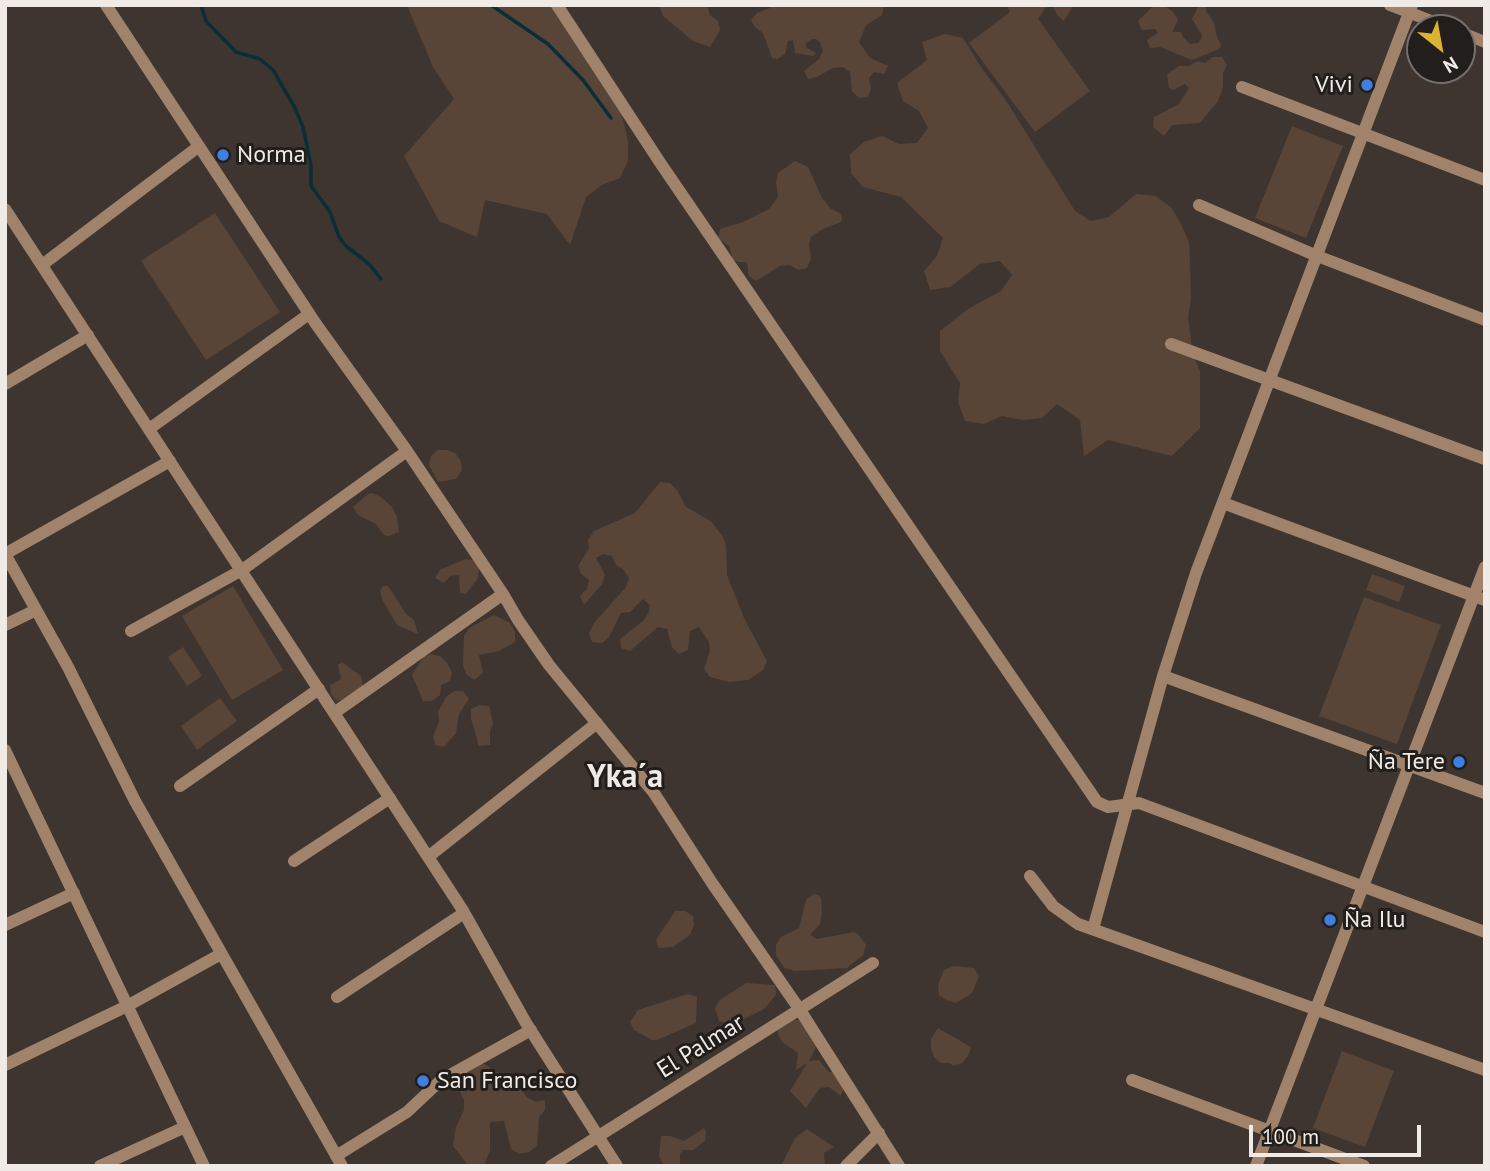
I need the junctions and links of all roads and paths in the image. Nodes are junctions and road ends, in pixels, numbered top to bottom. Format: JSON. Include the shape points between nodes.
{"nodes":[{"id":1,"x":106,"y":5,"type":"edge"},
{"id":2,"x":557,"y":5,"type":"edge"},
{"id":3,"x":1390,"y":5,"type":"edge"},
{"id":4,"x":1411,"y":9,"type":"edge"},
{"id":5,"x":1242,"y":87,"type":"dead end"},
{"id":6,"x":1364,"y":133,"type":"junction"},
{"id":7,"x":198,"y":147,"type":"junction"},
{"id":8,"x":1485,"y":180,"type":"edge"},
{"id":9,"x":1199,"y":205,"type":"dead end"},
{"id":10,"x":7,"y":216,"type":"edge"},
{"id":11,"x":1317,"y":256,"type":"junction"},
{"id":12,"x":42,"y":265,"type":"junction"},
{"id":13,"x":309,"y":314,"type":"junction"},
{"id":14,"x":1485,"y":320,"type":"edge"},
{"id":15,"x":88,"y":335,"type":"junction"},
{"id":16,"x":1171,"y":344,"type":"dead end"},
{"id":17,"x":1270,"y":379,"type":"junction"},
{"id":18,"x":5,"y":384,"type":"edge"},
{"id":19,"x":149,"y":429,"type":"junction"},
{"id":20,"x":407,"y":451,"type":"junction"},
{"id":21,"x":1485,"y":459,"type":"edge"},
{"id":22,"x":170,"y":461,"type":"junction"},
{"id":23,"x":1223,"y":503,"type":"junction"},
{"id":24,"x":5,"y":554,"type":"edge"},
{"id":25,"x":1485,"y":568,"type":"edge"},
{"id":26,"x":242,"y":570,"type":"junction"},
{"id":27,"x":503,"y":594,"type":"junction"},
{"id":28,"x":1479,"y":598,"type":"edge"},
{"id":29,"x":36,"y":610,"type":"junction"},
{"id":30,"x":5,"y":625,"type":"edge"},
{"id":31,"x":131,"y":631,"type":"dead end"},
{"id":32,"x":1163,"y":676,"type":"junction"},
{"id":33,"x":319,"y":689,"type":"junction"},
{"id":34,"x":334,"y":713,"type":"junction"},
{"id":35,"x":597,"y":723,"type":"junction"},
{"id":36,"x":5,"y":750,"type":"edge"},
{"id":37,"x":1410,"y":765,"type":"junction"},
{"id":38,"x":10,"y":774,"type":"edge"},
{"id":39,"x":180,"y":786,"type":"dead end"},
{"id":40,"x":1485,"y":793,"type":"edge"},
{"id":41,"x":390,"y":798,"type":"junction"},
{"id":42,"x":1128,"y":803,"type":"junction"},
{"id":43,"x":428,"y":857,"type":"junction"},
{"id":44,"x":294,"y":861,"type":"dead end"},
{"id":45,"x":1030,"y":876,"type":"dead end"},
{"id":46,"x":1363,"y":887,"type":"junction"},
{"id":47,"x":74,"y":893,"type":"junction"},
{"id":48,"x":464,"y":914,"type":"junction"},
{"id":49,"x":5,"y":925,"type":"edge"},
{"id":50,"x":1093,"y":929,"type":"junction"},
{"id":51,"x":1485,"y":932,"type":"edge"},
{"id":52,"x":221,"y":954,"type":"junction"},
{"id":53,"x":873,"y":963,"type":"dead end"},
{"id":54,"x":337,"y":997,"type":"dead end"},
{"id":55,"x":127,"y":1006,"type":"junction"},
{"id":56,"x":1316,"y":1009,"type":"junction"},
{"id":57,"x":800,"y":1010,"type":"junction"},
{"id":58,"x":531,"y":1030,"type":"junction"},
{"id":59,"x":5,"y":1065,"type":"edge"},
{"id":60,"x":1485,"y":1070,"type":"edge"},
{"id":61,"x":1132,"y":1080,"type":"dead end"},
{"id":62,"x":186,"y":1127,"type":"junction"},
{"id":63,"x":1270,"y":1129,"type":"junction"},
{"id":64,"x":878,"y":1133,"type":"junction"},
{"id":65,"x":599,"y":1136,"type":"junction"},
{"id":66,"x":339,"y":1161,"type":"edge"},
{"id":67,"x":100,"y":1166,"type":"edge"},
{"id":68,"x":204,"y":1166,"type":"edge"},
{"id":69,"x":551,"y":1166,"type":"edge"},
{"id":70,"x":617,"y":1166,"type":"edge"},
{"id":71,"x":846,"y":1166,"type":"edge"},
{"id":72,"x":899,"y":1166,"type":"edge"},
{"id":73,"x":1256,"y":1166,"type":"edge"},
{"id":74,"x":1364,"y":1166,"type":"edge"}],
"edges":[{"from":1,"to":7,"type":"street"},
{"from":2,"to":42,"type":"street","via":[[1094,798],[1108,807]]},
{"from":3,"to":4,"type":"street"},
{"from":4,"to":6,"type":"street"},
{"from":5,"to":6,"type":"street"},
{"from":6,"to":8,"type":"street"},
{"from":6,"to":11,"type":"street"},
{"from":7,"to":12,"type":"street"},
{"from":7,"to":13,"type":"street"},
{"from":9,"to":11,"type":"street"},
{"from":10,"to":12,"type":"street"},
{"from":11,"to":14,"type":"street"},
{"from":11,"to":17,"type":"street"},
{"from":12,"to":15,"type":"street"},
{"from":13,"to":19,"type":"street"},
{"from":13,"to":20,"type":"street"},
{"from":15,"to":18,"type":"street"},
{"from":15,"to":19,"type":"street"},
{"from":16,"to":17,"type":"street"},
{"from":17,"to":21,"type":"street"},
{"from":17,"to":23,"type":"street"},
{"from":19,"to":22,"type":"street"},
{"from":20,"to":26,"type":"street"},
{"from":20,"to":27,"type":"street"},
{"from":22,"to":24,"type":"street"},
{"from":22,"to":26,"type":"street"},
{"from":23,"to":28,"type":"street"},
{"from":23,"to":32,"type":"street"},
{"from":24,"to":29,"type":"street"},
{"from":25,"to":28,"type":"street"},
{"from":26,"to":31,"type":"street"},
{"from":26,"to":33,"type":"street"},
{"from":27,"to":34,"type":"street"},
{"from":27,"to":35,"type":"street","via":[[549,665]]},
{"from":28,"to":37,"type":"street"},
{"from":29,"to":30,"type":"street"},
{"from":29,"to":52,"type":"street"},
{"from":32,"to":37,"type":"street"},
{"from":32,"to":42,"type":"street"},
{"from":33,"to":34,"type":"street"},
{"from":33,"to":39,"type":"street"},
{"from":34,"to":41,"type":"street"},
{"from":35,"to":43,"type":"street"},
{"from":35,"to":57,"type":"street","via":[[654,793]]},
{"from":36,"to":38,"type":"street"},
{"from":37,"to":40,"type":"street"},
{"from":37,"to":46,"type":"street"},
{"from":38,"to":47,"type":"street"},
{"from":41,"to":43,"type":"street"},
{"from":41,"to":44,"type":"street"},
{"from":42,"to":46,"type":"street","via":[[1139,803]]},
{"from":42,"to":50,"type":"street"},
{"from":43,"to":48,"type":"street"},
{"from":45,"to":50,"type":"street","via":[[1061,914]]},
{"from":46,"to":51,"type":"street"},
{"from":46,"to":56,"type":"street"},
{"from":47,"to":49,"type":"street"},
{"from":47,"to":55,"type":"street"},
{"from":48,"to":54,"type":"street"},
{"from":48,"to":58,"type":"street"},
{"from":50,"to":56,"type":"street"},
{"from":52,"to":55,"type":"street"},
{"from":52,"to":66,"type":"street"},
{"from":53,"to":57,"type":"street","name":"El Palmar"},
{"from":55,"to":59,"type":"street"},
{"from":55,"to":62,"type":"street"},
{"from":56,"to":60,"type":"street"},
{"from":56,"to":63,"type":"street"},
{"from":57,"to":64,"type":"street"},
{"from":57,"to":65,"type":"street","name":"El Palmar"},
{"from":58,"to":65,"type":"street"},
{"from":58,"to":66,"type":"street","via":[[441,1080],[407,1112]]},
{"from":61,"to":63,"type":"street"},
{"from":62,"to":67,"type":"street"},
{"from":62,"to":68,"type":"street"},
{"from":63,"to":73,"type":"street"},
{"from":63,"to":74,"type":"street"},
{"from":64,"to":71,"type":"street"},
{"from":64,"to":72,"type":"street"},
{"from":65,"to":69,"type":"street","name":"El Palmar"},
{"from":65,"to":70,"type":"street"}]}
